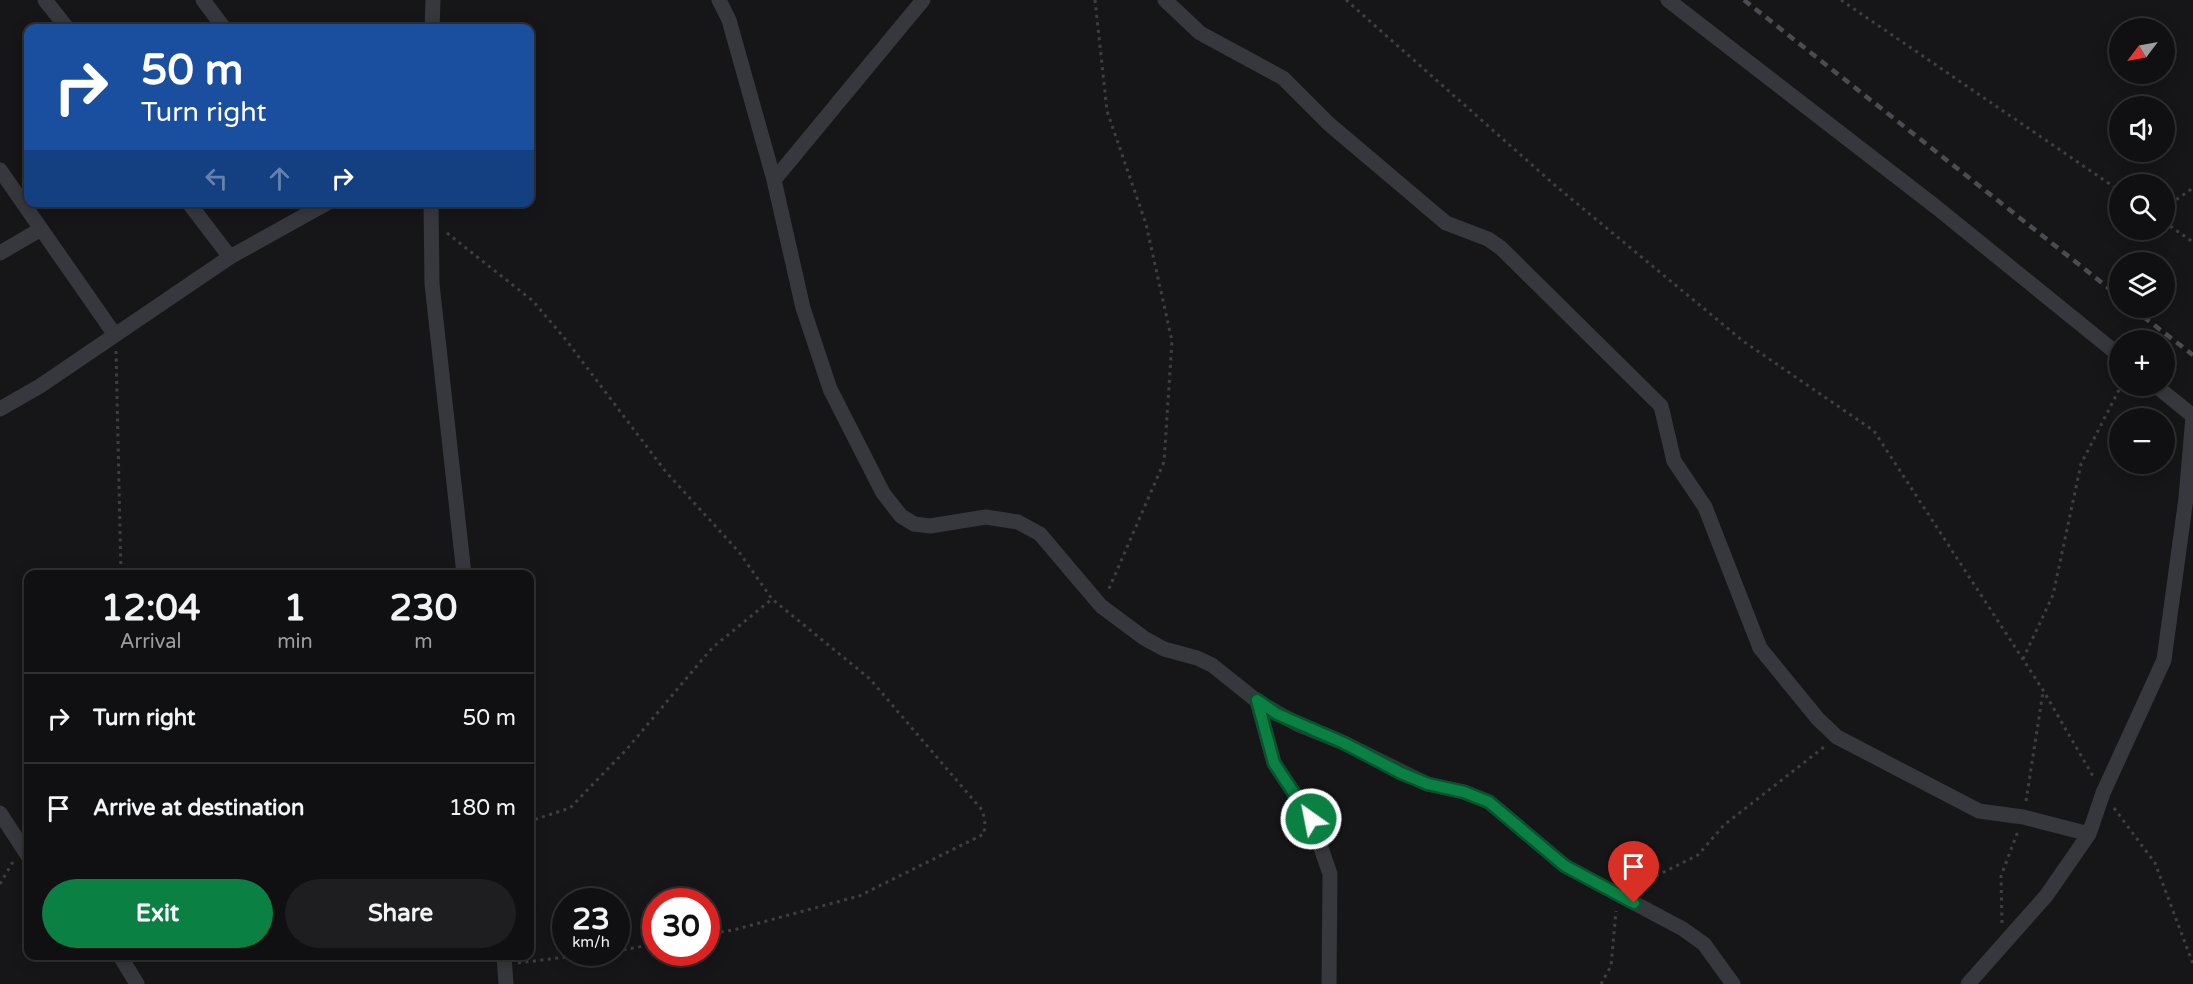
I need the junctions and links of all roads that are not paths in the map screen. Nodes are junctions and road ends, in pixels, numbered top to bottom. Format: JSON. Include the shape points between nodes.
{"nodes":[{"id":1,"x":45,"y":0,"type":"edge"},
{"id":2,"x":203,"y":0,"type":"edge"},
{"id":3,"x":433,"y":0,"type":"edge"},
{"id":4,"x":719,"y":0,"type":"edge"},
{"id":5,"x":923,"y":0,"type":"edge"},
{"id":6,"x":1165,"y":0,"type":"edge"},
{"id":7,"x":1668,"y":0,"type":"edge"},
{"id":8,"x":64,"y":24,"type":"edge"},
{"id":9,"x":221,"y":24,"type":"edge"},
{"id":10,"x":432,"y":24,"type":"edge"},
{"id":11,"x":0,"y":170,"type":"edge"},
{"id":12,"x":774,"y":180,"type":"junction"},
{"id":13,"x":24,"y":205,"type":"edge"},
{"id":14,"x":26,"y":207,"type":"edge"},
{"id":15,"x":192,"y":207,"type":"edge"},
{"id":16,"x":320,"y":207,"type":"edge"},
{"id":17,"x":431,"y":207,"type":"edge"},
{"id":18,"x":41,"y":229,"type":"junction"},
{"id":19,"x":0,"y":254,"type":"edge"},
{"id":20,"x":230,"y":257,"type":"junction"},
{"id":21,"x":115,"y":335,"type":"junction"},
{"id":22,"x":2109,"y":347,"type":"edge"},
{"id":23,"x":2168,"y":396,"type":"edge"},
{"id":24,"x":0,"y":409,"type":"edge"},
{"id":25,"x":2193,"y":416,"type":"edge"},
{"id":26,"x":464,"y":570,"type":"edge"},
{"id":27,"x":1257,"y":700,"type":"junction"},
{"id":28,"x":0,"y":813,"type":"edge"},
{"id":29,"x":2089,"y":834,"type":"junction"},
{"id":30,"x":24,"y":849,"type":"edge"},
{"id":31,"x":122,"y":960,"type":"edge"},
{"id":32,"x":504,"y":960,"type":"edge"},
{"id":33,"x":137,"y":984,"type":"edge"},
{"id":34,"x":506,"y":984,"type":"edge"},
{"id":35,"x":1329,"y":984,"type":"edge"},
{"id":36,"x":1733,"y":984,"type":"edge"},
{"id":37,"x":1968,"y":984,"type":"edge"}],
"edges":[{"from":1,"to":8,"type":"street"},
{"from":2,"to":9,"type":"street"},
{"from":3,"to":10,"type":"street"},
{"from":4,"to":12,"type":"street","via":[[729,20]]},
{"from":5,"to":12,"type":"street"},
{"from":6,"to":29,"type":"street","via":[[1200,33],[1283,78],[1329,124],[1446,223],[1501,248],[1661,406],[1674,461],[1705,507],[1760,648],[1837,737],[1979,811],[2023,817]]},
{"from":7,"to":22,"type":"street","via":[[1936,207]]},
{"from":11,"to":13,"type":"street"},
{"from":12,"to":27,"type":"street","via":[[803,308],[830,388],[883,493],[900,516],[914,524],[930,526],[986,517],[1018,522],[1040,534],[1101,606],[1123,624],[1164,650],[1212,665]]},
{"from":14,"to":18,"type":"street"},
{"from":15,"to":20,"type":"street"},
{"from":16,"to":20,"type":"street"},
{"from":17,"to":26,"type":"street","via":[[432,284]]},
{"from":18,"to":19,"type":"street"},
{"from":18,"to":21,"type":"street"},
{"from":20,"to":21,"type":"street"},
{"from":21,"to":24,"type":"street"},
{"from":23,"to":25,"type":"street"},
{"from":25,"to":29,"type":"street","via":[[2164,660],[2103,793]]},
{"from":27,"to":35,"type":"street","via":[[1274,763],[1311,819],[1330,874]]},
{"from":27,"to":36,"type":"street","via":[[1277,714],[1401,773],[1489,802],[1565,866],[1683,928],[1704,944]]},
{"from":28,"to":30,"type":"street"},
{"from":29,"to":37,"type":"street","via":[[2046,896]]},
{"from":31,"to":33,"type":"street"},
{"from":32,"to":34,"type":"street"}]}
